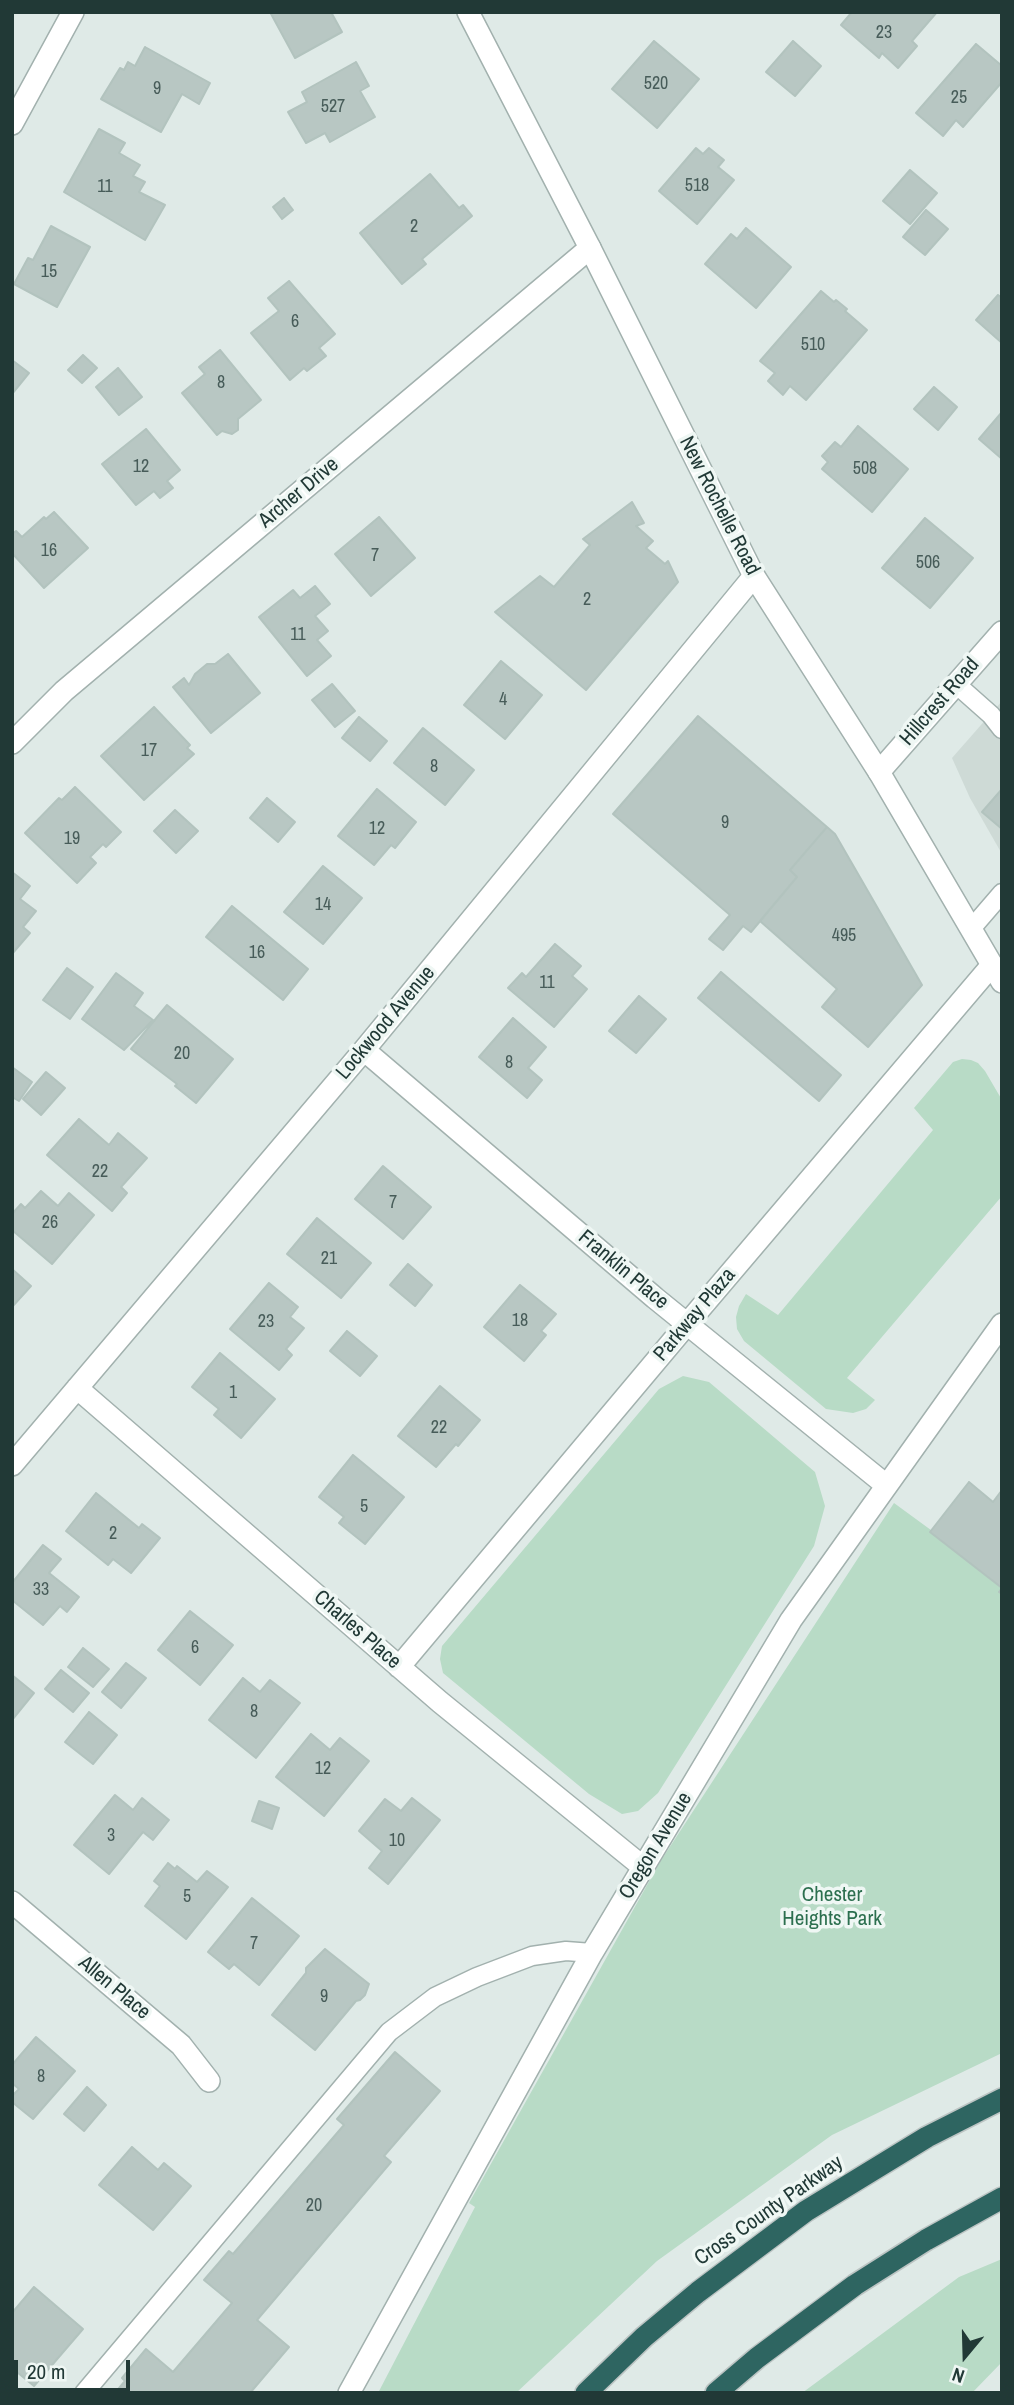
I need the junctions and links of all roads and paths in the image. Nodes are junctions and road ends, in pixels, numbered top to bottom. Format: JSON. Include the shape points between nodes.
{"nodes":[{"id":1,"x":73,"y":12,"type":"edge"},
{"id":2,"x":468,"y":12,"type":"edge"},
{"id":3,"x":12,"y":124,"type":"edge"},
{"id":4,"x":590,"y":248,"type":"junction"},
{"id":5,"x":754,"y":576,"type":"junction"},
{"id":6,"x":1002,"y":632,"type":"edge"},
{"id":7,"x":956,"y":684,"type":"junction"},
{"id":8,"x":1002,"y":729,"type":"edge"},
{"id":9,"x":12,"y":743,"type":"edge"},
{"id":10,"x":879,"y":772,"type":"junction"},
{"id":11,"x":1002,"y":893,"type":"edge"},
{"id":12,"x":971,"y":929,"type":"junction"},
{"id":13,"x":997,"y":973,"type":"edge"},
{"id":14,"x":364,"y":1050,"type":"junction"},
{"id":15,"x":687,"y":1324,"type":"junction"},
{"id":16,"x":1002,"y":1324,"type":"edge"},
{"id":17,"x":77,"y":1388,"type":"junction"},
{"id":18,"x":12,"y":1465,"type":"edge"},
{"id":19,"x":886,"y":1485,"type":"junction"},
{"id":20,"x":399,"y":1667,"type":"junction"},
{"id":21,"x":643,"y":1867,"type":"junction"},
{"id":22,"x":12,"y":1902,"type":"edge"},
{"id":23,"x":592,"y":1953,"type":"junction"},
{"id":24,"x":209,"y":2081,"type":"dead end"},
{"id":25,"x":1002,"y":2099,"type":"edge"},
{"id":26,"x":1002,"y":2197,"type":"edge"},
{"id":27,"x":84,"y":2393,"type":"edge"},
{"id":28,"x":349,"y":2393,"type":"edge"},
{"id":29,"x":586,"y":2393,"type":"edge"},
{"id":30,"x":716,"y":2393,"type":"edge"}],
"edges":[{"from":1,"to":3,"type":"street"},
{"from":2,"to":4,"type":"street","name":"New Rochelle Road"},
{"from":4,"to":5,"type":"street","name":"New Rochelle Road"},
{"from":4,"to":9,"type":"street","name":"Archer Drive","via":[[64,691]]},
{"from":5,"to":10,"type":"street","name":"New Rochelle Road"},
{"from":5,"to":14,"type":"street","name":"Lockwood Avenue"},
{"from":6,"to":7,"type":"street","name":"Hillcrest Road"},
{"from":7,"to":8,"type":"lane"},
{"from":7,"to":10,"type":"street","name":"Hillcrest Road"},
{"from":10,"to":12,"type":"street","name":"New Rochelle Road"},
{"from":11,"to":12,"type":"lane"},
{"from":12,"to":13,"type":"street","name":"New Rochelle Road"},
{"from":13,"to":15,"type":"street","name":"Parkway Plaza"},
{"from":14,"to":15,"type":"street","name":"Franklin Place"},
{"from":14,"to":17,"type":"street","name":"Lockwood Avenue"},
{"from":15,"to":19,"type":"street","name":"Franklin Place"},
{"from":15,"to":20,"type":"street","name":"Parkway Plaza"},
{"from":16,"to":19,"type":"street","name":"Oregon Avenue"},
{"from":17,"to":18,"type":"street","name":"Lockwood Avenue"},
{"from":17,"to":20,"type":"street","name":"Charles Place"},
{"from":19,"to":21,"type":"street","name":"Oregon Avenue","via":[[791,1620]]},
{"from":20,"to":21,"type":"street","name":"Charles Place"},
{"from":21,"to":23,"type":"street","name":"Oregon Avenue"},
{"from":22,"to":24,"type":"street","name":"Allen Place","via":[[181,2045]]},
{"from":23,"to":27,"type":"lane","via":[[532,1956],[477,1977],[435,1997],[389,2032]]},
{"from":23,"to":28,"type":"street","name":"Oregon Avenue"},
{"from":25,"to":29,"type":"highway","name":"Cross County Parkway","via":[[927,2137],[806,2211],[698,2292]]},
{"from":26,"to":30,"type":"highway","via":[[855,2285]]}]}
